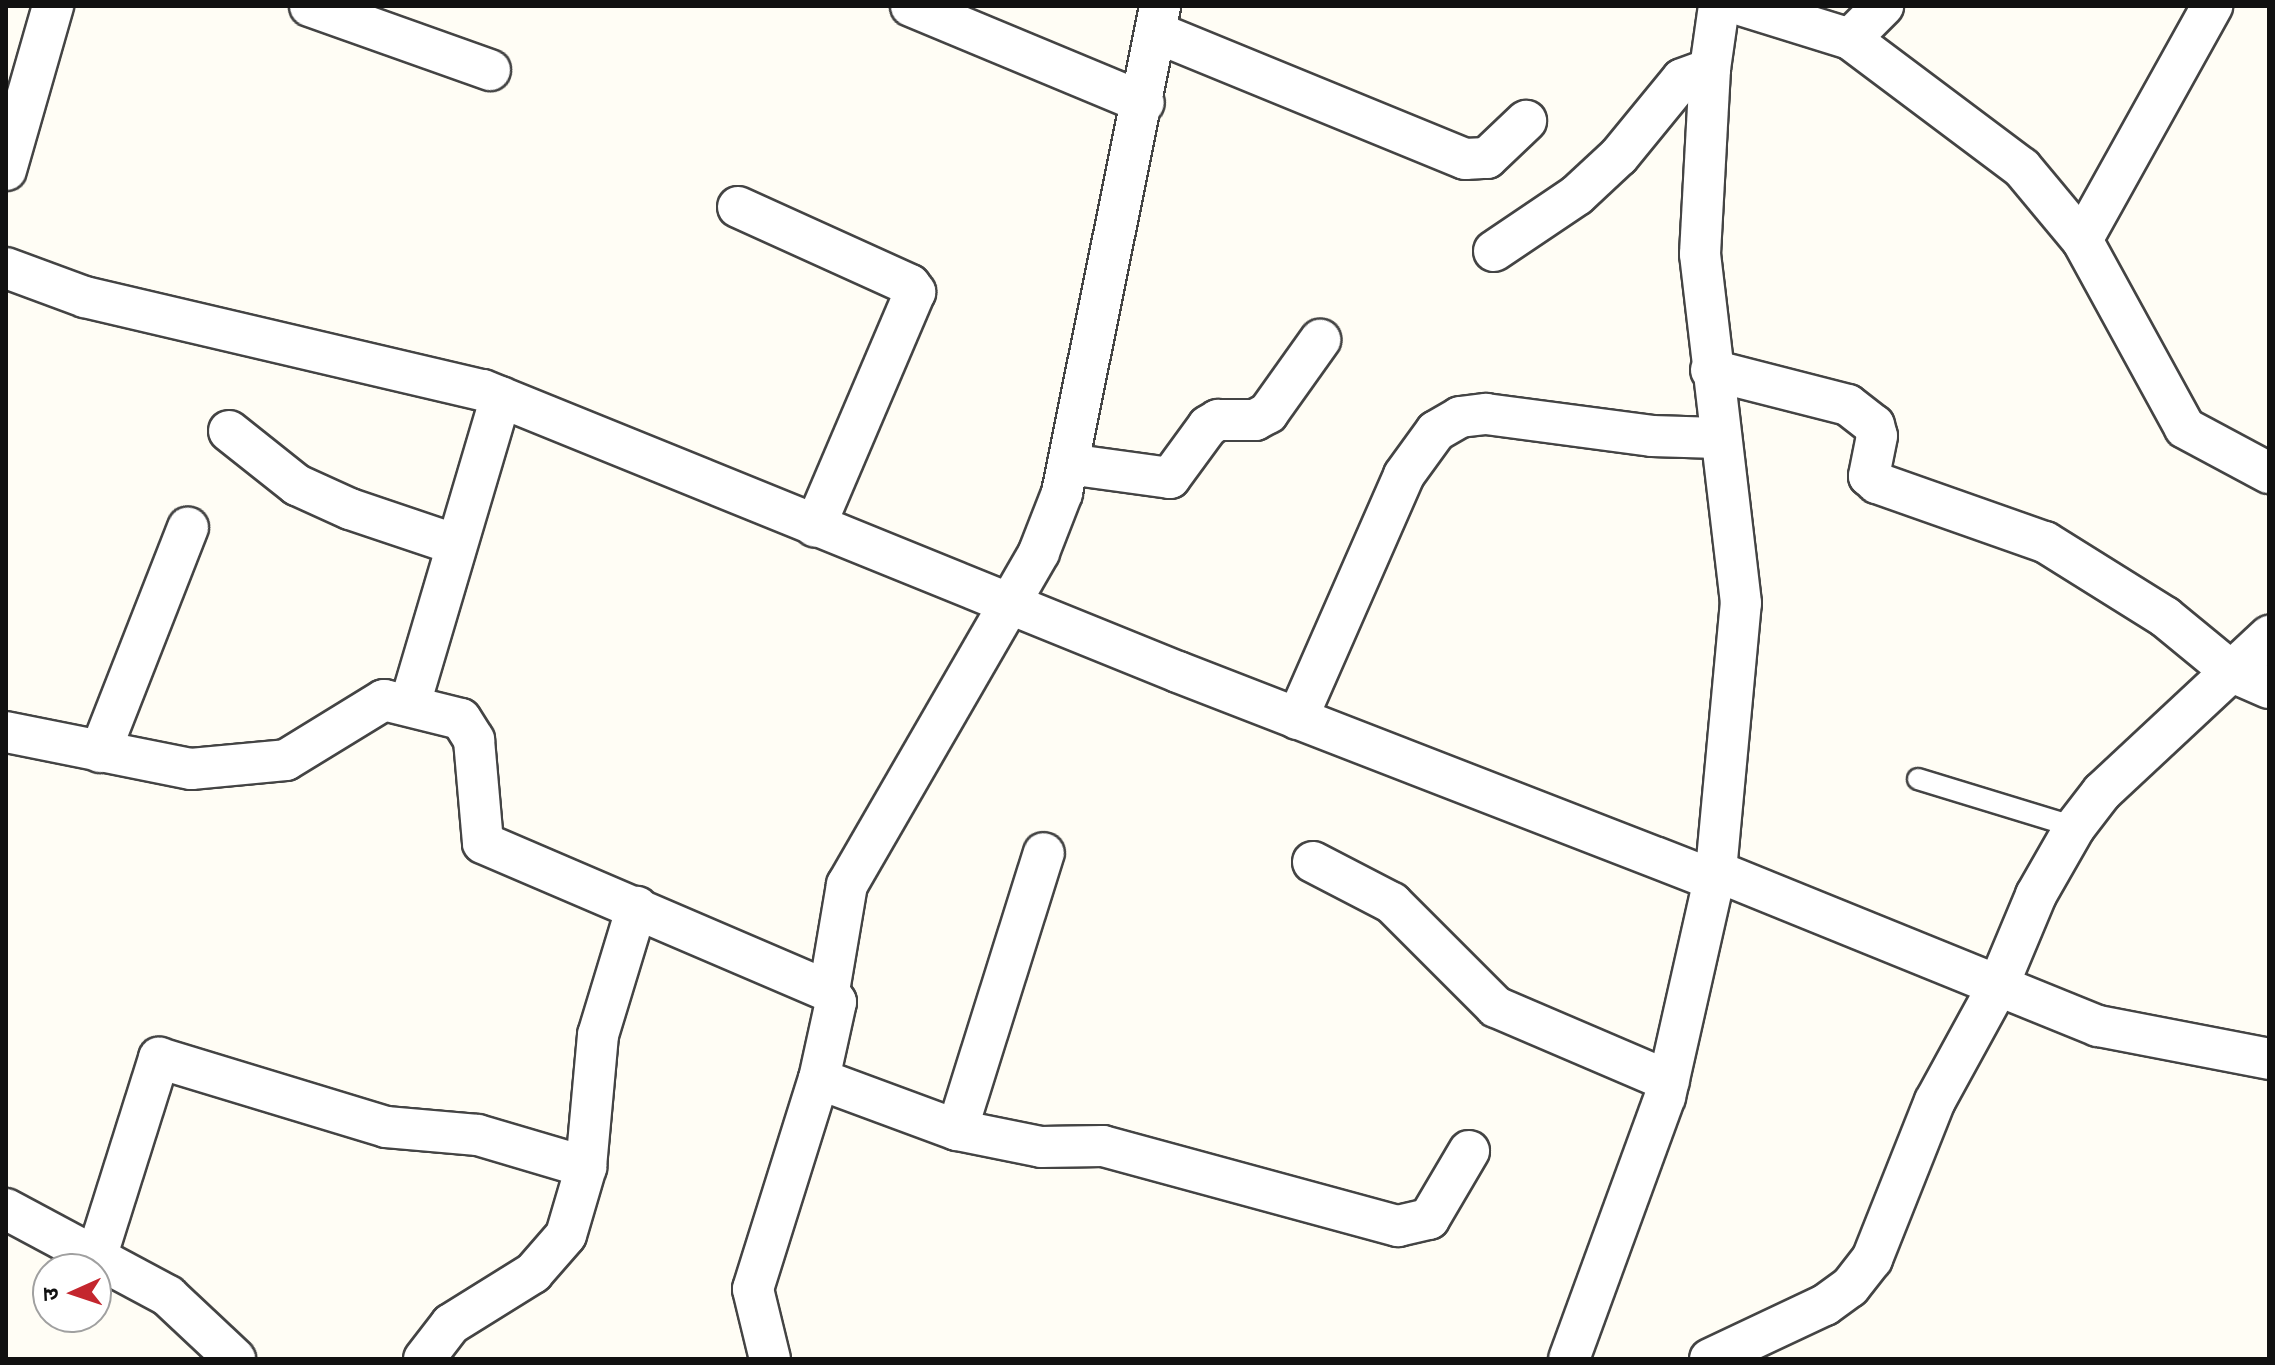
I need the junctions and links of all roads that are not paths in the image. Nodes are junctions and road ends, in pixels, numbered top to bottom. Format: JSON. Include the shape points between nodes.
{"nodes":[{"id":1,"x":310,"y":6,"type":"edge"},
{"id":2,"x":911,"y":6,"type":"edge"},
{"id":3,"x":1719,"y":6,"type":"edge"},
{"id":4,"x":1744,"y":6,"type":"edge"},
{"id":5,"x":1883,"y":6,"type":"edge"},
{"id":6,"x":2212,"y":6,"type":"edge"},
{"id":7,"x":42,"y":10,"type":"edge"},
{"id":8,"x":1158,"y":19,"type":"edge"},
{"id":9,"x":1850,"y":39,"type":"junction"},
{"id":10,"x":1710,"y":69,"type":"junction"},
{"id":11,"x":490,"y":70,"type":"dead end"},
{"id":12,"x":1144,"y":103,"type":"junction"},
{"id":13,"x":1526,"y":121,"type":"dead end"},
{"id":14,"x":6,"y":170,"type":"edge"},
{"id":15,"x":738,"y":207,"type":"dead end"},
{"id":16,"x":2082,"y":240,"type":"junction"},
{"id":17,"x":1494,"y":251,"type":"dead end"},
{"id":18,"x":6,"y":268,"type":"edge"},
{"id":19,"x":1320,"y":340,"type":"dead end"},
{"id":20,"x":1711,"y":370,"type":"junction"},
{"id":21,"x":501,"y":397,"type":"junction"},
{"id":22,"x":229,"y":431,"type":"dead end"},
{"id":23,"x":1718,"y":438,"type":"junction"},
{"id":24,"x":1068,"y":464,"type":"junction"},
{"id":25,"x":2269,"y":473,"type":"edge"},
{"id":26,"x":815,"y":527,"type":"junction"},
{"id":27,"x":188,"y":528,"type":"dead end"},
{"id":28,"x":454,"y":544,"type":"junction"},
{"id":29,"x":1006,"y":604,"type":"junction"},
{"id":30,"x":2269,"y":636,"type":"edge"},
{"id":31,"x":2232,"y":672,"type":"junction"},
{"id":32,"x":2269,"y":688,"type":"edge"},
{"id":33,"x":410,"y":704,"type":"junction"},
{"id":34,"x":1297,"y":719,"type":"junction"},
{"id":35,"x":6,"y":732,"type":"edge"},
{"id":36,"x":100,"y":752,"type":"junction"},
{"id":37,"x":1918,"y":779,"type":"dead end"},
{"id":38,"x":2075,"y":827,"type":"junction"},
{"id":39,"x":1044,"y":853,"type":"dead end"},
{"id":40,"x":1313,"y":862,"type":"dead end"},
{"id":41,"x":1715,"y":875,"type":"junction"},
{"id":42,"x":637,"y":907,"type":"junction"},
{"id":43,"x":1998,"y":986,"type":"junction"},
{"id":44,"x":829,"y":991,"type":"junction"},
{"id":45,"x":2269,"y":1059,"type":"edge"},
{"id":46,"x":819,"y":1079,"type":"junction"},
{"id":47,"x":1669,"y":1081,"type":"junction"},
{"id":48,"x":957,"y":1130,"type":"junction"},
{"id":49,"x":1469,"y":1151,"type":"dead end"},
{"id":50,"x":586,"y":1167,"type":"junction"},
{"id":51,"x":6,"y":1209,"type":"edge"},
{"id":52,"x":93,"y":1253,"type":"edge"},
{"id":53,"x":98,"y":1253,"type":"edge"},
{"id":54,"x":112,"y":1264,"type":"edge"},
{"id":55,"x":235,"y":1359,"type":"edge"},
{"id":56,"x":424,"y":1359,"type":"edge"},
{"id":57,"x":770,"y":1359,"type":"edge"},
{"id":58,"x":1569,"y":1359,"type":"edge"},
{"id":59,"x":1710,"y":1359,"type":"edge"}],
"edges":[{"from":1,"to":11,"type":"street"},
{"from":2,"to":12,"type":"street"},
{"from":3,"to":10,"type":"street"},
{"from":4,"to":9,"type":"street"},
{"from":5,"to":9,"type":"street"},
{"from":6,"to":16,"type":"street"},
{"from":7,"to":14,"type":"street"},
{"from":8,"to":12,"type":"street"},
{"from":8,"to":13,"type":"street","via":[[1465,159],[1487,158]]},
{"from":9,"to":16,"type":"street","via":[[2022,168]]},
{"from":10,"to":17,"type":"street","via":[[1682,79],[1619,156],[1577,195]]},
{"from":10,"to":20,"type":"street","via":[[1700,254]]},
{"from":12,"to":24,"type":"street"},
{"from":15,"to":26,"type":"street","via":[[915,292]]},
{"from":16,"to":25,"type":"street","via":[[2185,428]]},
{"from":18,"to":21,"type":"street","via":[[85,297]]},
{"from":19,"to":24,"type":"street","via":[[1268,413],[1261,419],[1218,420],[1208,426],[1170,478]]},
{"from":20,"to":23,"type":"street"},
{"from":20,"to":31,"type":"street","via":[[1848,405],[1874,425],[1877,436],[1869,476],[1877,483],[2045,542],[2165,617]]},
{"from":21,"to":26,"type":"street"},
{"from":21,"to":28,"type":"street"},
{"from":22,"to":28,"type":"street","via":[[297,485]]},
{"from":23,"to":34,"type":"street","via":[[1652,436],[1486,414],[1460,417],[1436,431],[1404,475]]},
{"from":23,"to":41,"type":"street","via":[[1741,603]]},
{"from":24,"to":29,"type":"street","via":[[1039,552]]},
{"from":26,"to":29,"type":"street"},
{"from":27,"to":36,"type":"street"},
{"from":28,"to":33,"type":"street"},
{"from":29,"to":34,"type":"street"},
{"from":29,"to":44,"type":"street","via":[[847,885]]},
{"from":30,"to":31,"type":"street"},
{"from":31,"to":32,"type":"street"},
{"from":31,"to":38,"type":"street","via":[[2102,792]]},
{"from":33,"to":36,"type":"street","via":[[384,700],[286,760],[191,769]]},
{"from":33,"to":42,"type":"street","via":[[461,719],[471,729],[483,843]]},
{"from":34,"to":41,"type":"street"},
{"from":35,"to":36,"type":"street"},
{"from":37,"to":38,"type":"lane"},
{"from":38,"to":43,"type":"street","via":[[2036,895]]},
{"from":39,"to":48,"type":"street"},
{"from":40,"to":47,"type":"street","via":[[1392,903],[1496,1007]]},
{"from":41,"to":43,"type":"street"},
{"from":41,"to":47,"type":"street"},
{"from":42,"to":44,"type":"street"},
{"from":42,"to":50,"type":"street","via":[[598,1035]]},
{"from":43,"to":45,"type":"street","via":[[2098,1026]]},
{"from":43,"to":59,"type":"street","via":[[1935,1101],[1872,1259],[1850,1287],[1825,1305]]},
{"from":44,"to":46,"type":"street","via":[[836,1002]]},
{"from":46,"to":48,"type":"street"},
{"from":46,"to":57,"type":"street","via":[[753,1289]]},
{"from":47,"to":58,"type":"street"},
{"from":48,"to":49,"type":"street","via":[[1041,1147],[1103,1146],[1398,1226],[1429,1219]]},
{"from":50,"to":53,"type":"street","via":[[478,1135],[386,1127],[159,1058]]},
{"from":50,"to":56,"type":"street","via":[[566,1235],[549,1260],[451,1324]]},
{"from":51,"to":52,"type":"street"},
{"from":54,"to":55,"type":"street","via":[[168,1296]]}]}
